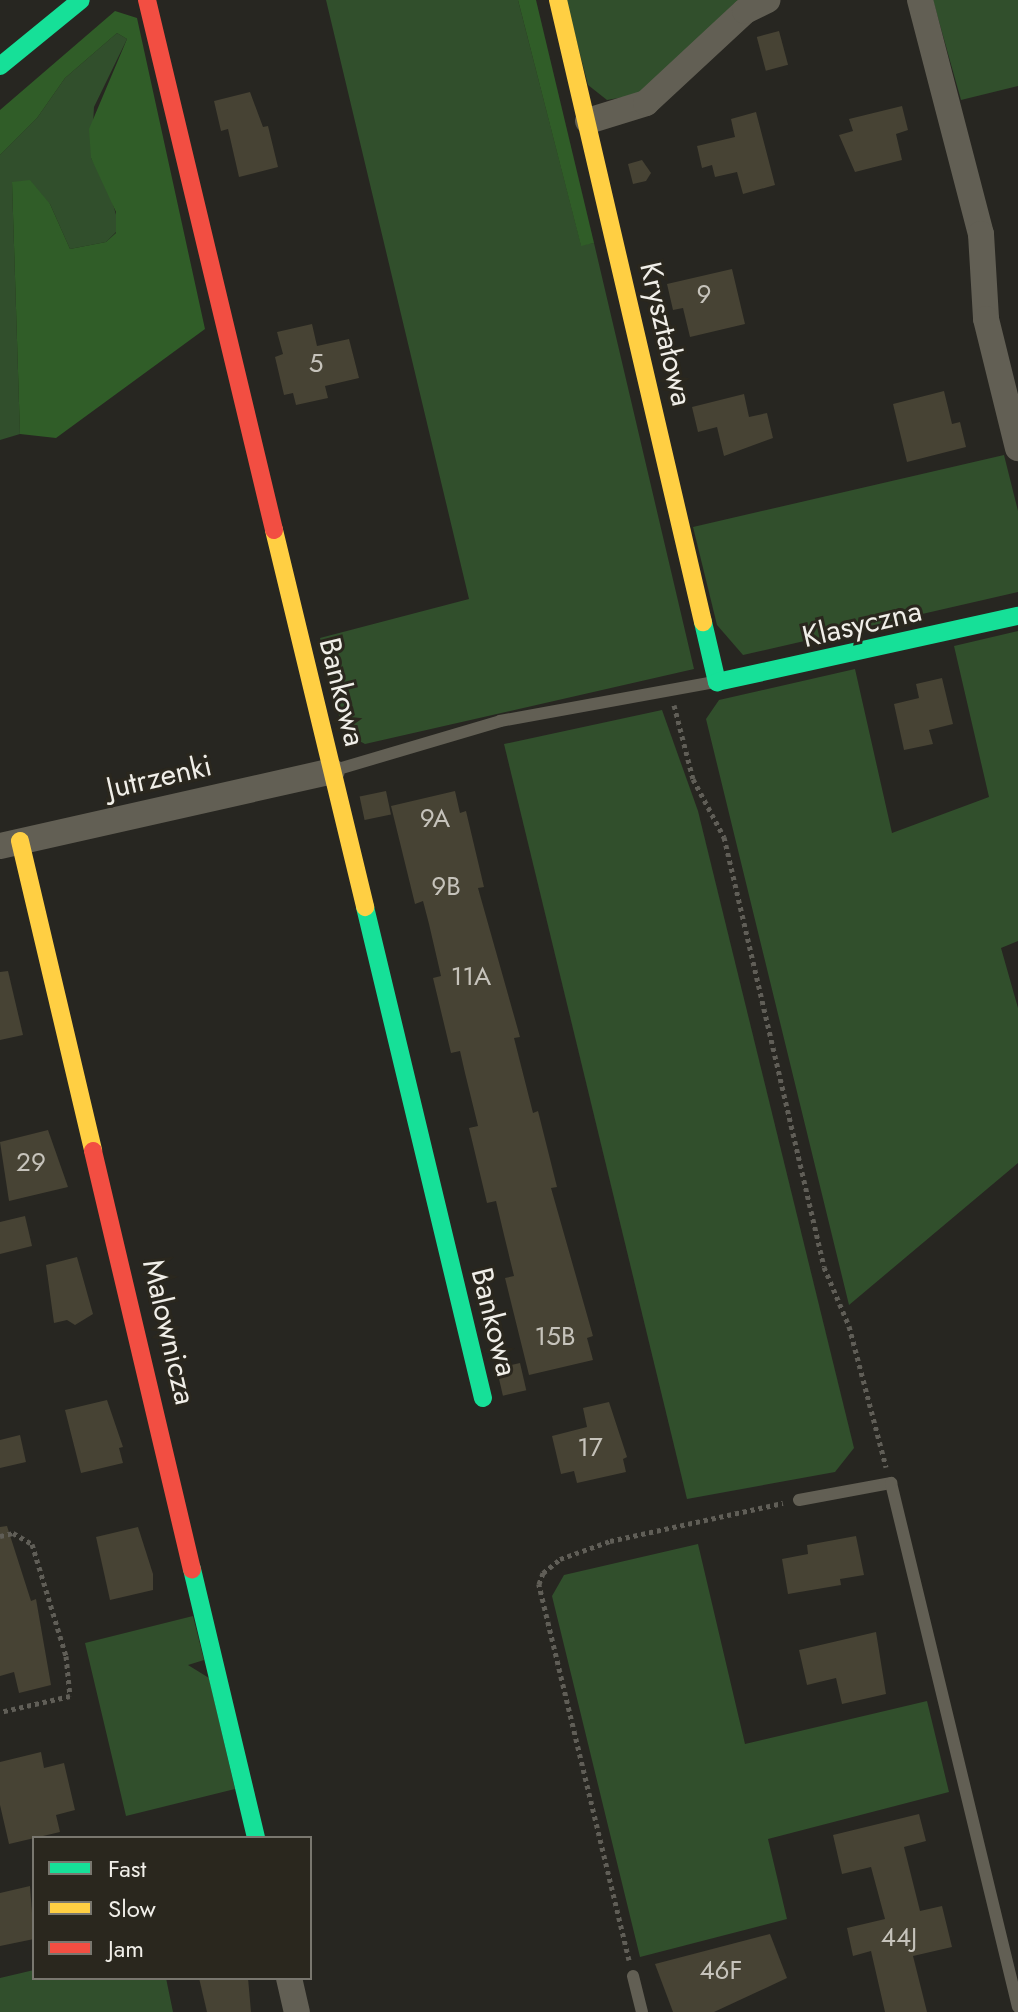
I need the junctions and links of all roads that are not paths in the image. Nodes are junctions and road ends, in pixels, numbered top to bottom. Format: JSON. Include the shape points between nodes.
{"nodes":[{"id":1,"x":81,"y":0,"type":"edge"},
{"id":2,"x":147,"y":0,"type":"edge"},
{"id":3,"x":558,"y":0,"type":"edge"},
{"id":4,"x":768,"y":0,"type":"edge"},
{"id":5,"x":920,"y":0,"type":"edge"},
{"id":6,"x":0,"y":66,"type":"edge"},
{"id":7,"x":588,"y":121,"type":"junction"},
{"id":8,"x":1018,"y":448,"type":"edge"},
{"id":9,"x":1018,"y":616,"type":"edge"},
{"id":10,"x":717,"y":682,"type":"junction"},
{"id":11,"x":332,"y":771,"type":"junction"},
{"id":12,"x":10,"y":844,"type":"edge"},
{"id":13,"x":483,"y":1398,"type":"dead end"},
{"id":14,"x":799,"y":1500,"type":"road end"},
{"id":15,"x":256,"y":1836,"type":"edge"},
{"id":16,"x":633,"y":1976,"type":"road end"},
{"id":17,"x":289,"y":1980,"type":"edge"},
{"id":18,"x":1018,"y":2007,"type":"edge"},
{"id":19,"x":297,"y":2012,"type":"edge"},
{"id":20,"x":642,"y":2012,"type":"edge"}],
"edges":[{"from":1,"to":6,"type":"street"},
{"from":2,"to":11,"type":"street","name":"Bankowa"},
{"from":3,"to":7,"type":"street","name":"Kryształowa"},
{"from":4,"to":7,"type":"street","via":[[745,11],[662,92],[634,108]]},
{"from":5,"to":8,"type":"street","via":[[981,234],[986,319]]},
{"from":7,"to":10,"type":"street","name":"Kryształowa"},
{"from":9,"to":10,"type":"street","name":"Klasyczna"},
{"from":10,"to":11,"type":"lane","via":[[500,721]]},
{"from":11,"to":12,"type":"street","name":"Jutrzenki"},
{"from":11,"to":13,"type":"street","name":"Bankowa"},
{"from":12,"to":15,"type":"street","name":"Malownicza"},
{"from":14,"to":18,"type":"lane","via":[[891,1483]]},
{"from":16,"to":20,"type":"lane"},
{"from":17,"to":19,"type":"street"}]}
